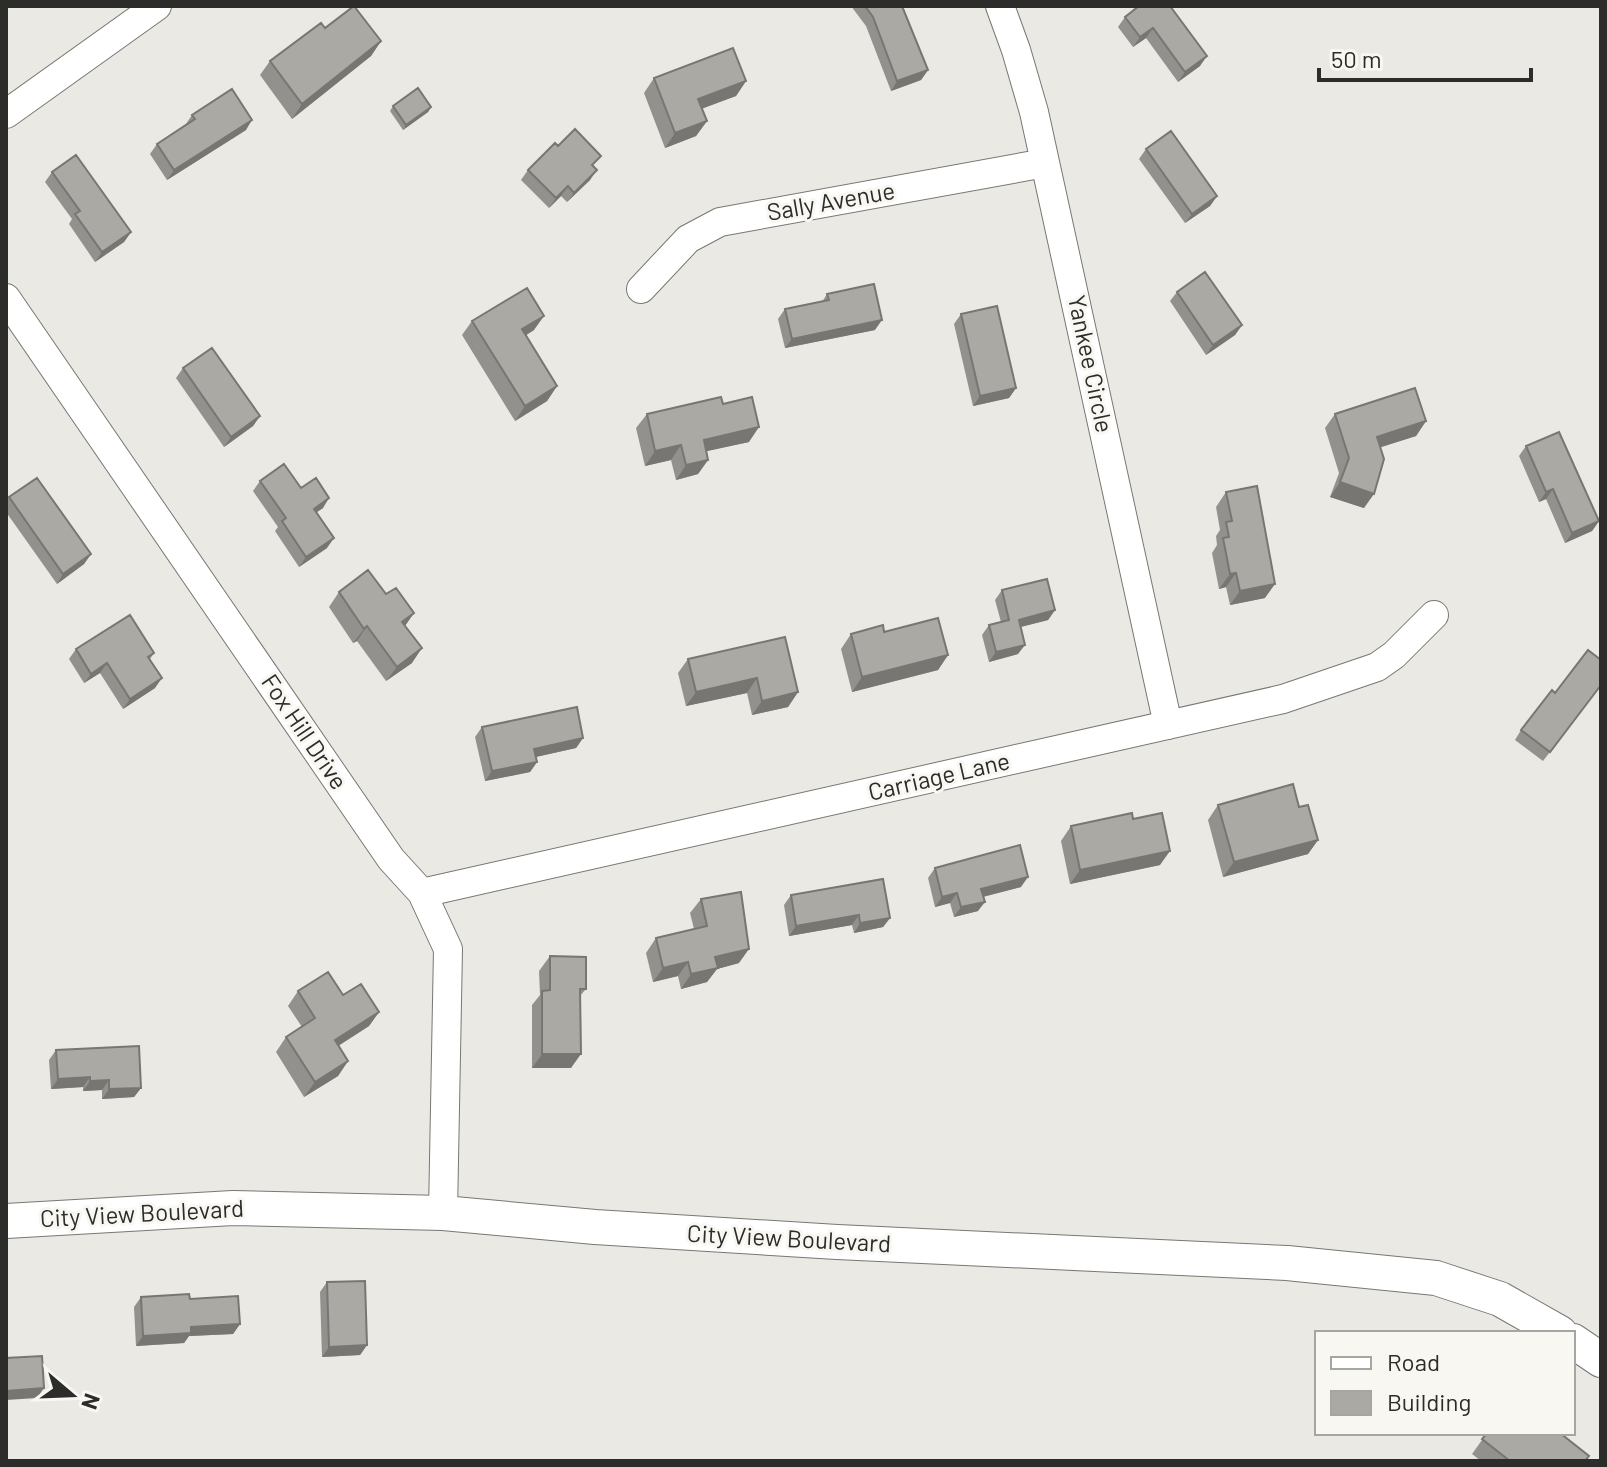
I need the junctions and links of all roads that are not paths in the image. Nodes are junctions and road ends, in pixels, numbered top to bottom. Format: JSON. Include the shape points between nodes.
{"nodes":[{"id":1,"x":157,"y":6,"type":"edge"},
{"id":2,"x":1000,"y":6,"type":"edge"},
{"id":3,"x":6,"y":114,"type":"edge"},
{"id":4,"x":1045,"y":163,"type":"junction"},
{"id":5,"x":641,"y":289,"type":"dead end"},
{"id":6,"x":6,"y":298,"type":"edge"},
{"id":7,"x":1434,"y":615,"type":"dead end"},
{"id":8,"x":1168,"y":725,"type":"junction"},
{"id":9,"x":422,"y":893,"type":"junction"},
{"id":10,"x":443,"y":1213,"type":"junction"},
{"id":11,"x":6,"y":1221,"type":"edge"},
{"id":12,"x":1556,"y":1331,"type":"edge"},
{"id":13,"x":1575,"y":1342,"type":"edge"},
{"id":14,"x":1601,"y":1360,"type":"edge"}],
"edges":[{"from":1,"to":3,"type":"street"},
{"from":2,"to":4,"type":"street","name":"Yankee Circle"},
{"from":4,"to":5,"type":"street","name":"Sally Avenue","via":[[720,222],[688,239]]},
{"from":4,"to":8,"type":"street","name":"Yankee Circle"},
{"from":6,"to":9,"type":"street","name":"Fox Hill Drive","via":[[391,859]]},
{"from":7,"to":8,"type":"street","name":"Carriage Lane","via":[[1377,667],[1283,699]]},
{"from":8,"to":9,"type":"street","name":"Carriage Lane"},
{"from":9,"to":10,"type":"street","name":"Fox Hill Drive","via":[[448,949]]},
{"from":10,"to":11,"type":"street","name":"City View Boulevard","via":[[233,1208]]},
{"from":10,"to":12,"type":"street","name":"City View Boulevard","via":[[823,1241],[1364,1269],[1436,1278],[1500,1299]]},
{"from":13,"to":14,"type":"street"}]}
